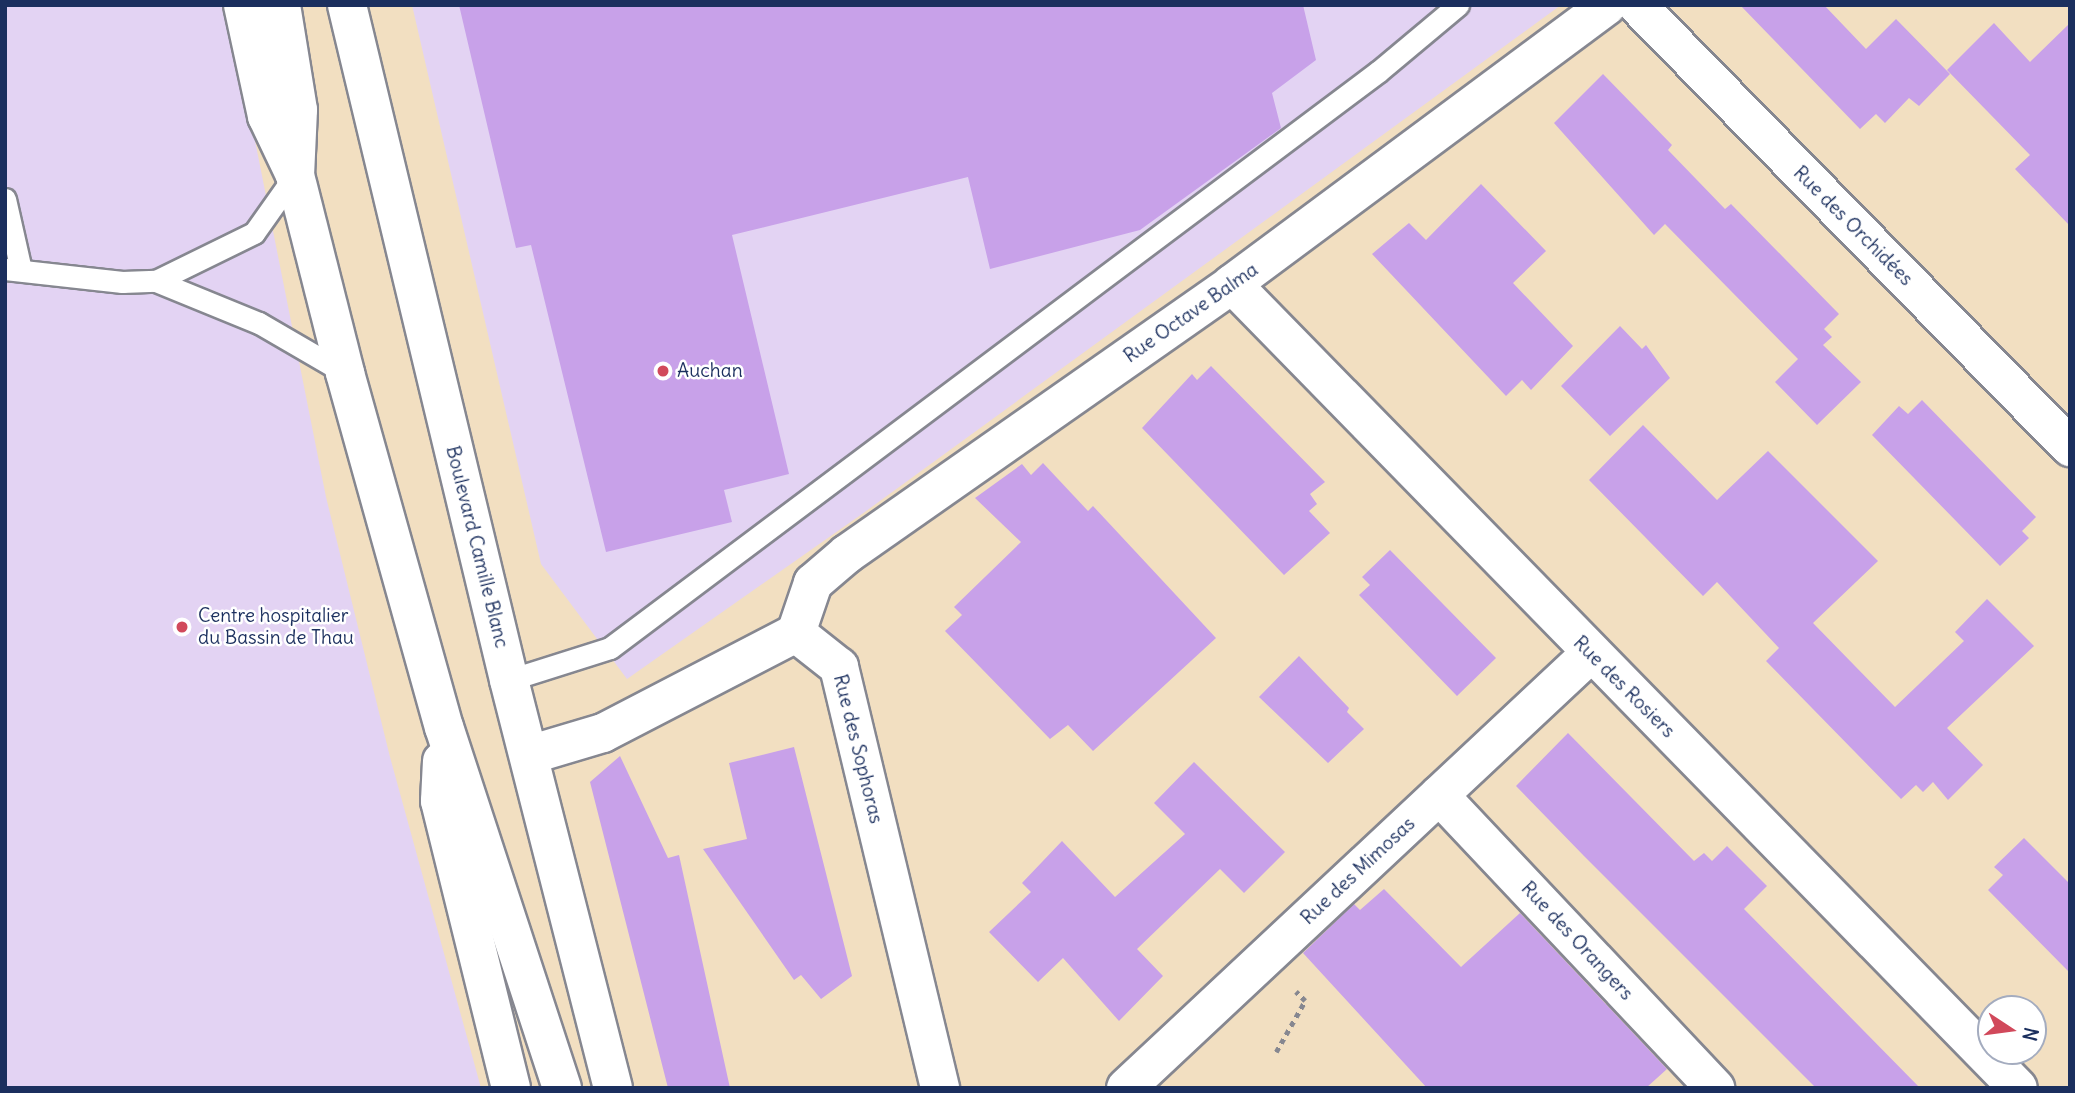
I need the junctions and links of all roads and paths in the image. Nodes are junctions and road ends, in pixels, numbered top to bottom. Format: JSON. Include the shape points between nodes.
{"nodes":[{"id":1,"x":243,"y":5,"type":"edge"},
{"id":2,"x":281,"y":5,"type":"edge"},
{"id":3,"x":347,"y":5,"type":"edge"},
{"id":4,"x":1458,"y":5,"type":"edge"},
{"id":5,"x":1607,"y":5,"type":"edge"},
{"id":6,"x":1637,"y":5,"type":"edge"},
{"id":7,"x":295,"y":175,"type":"junction"},
{"id":8,"x":5,"y":199,"type":"edge"},
{"id":9,"x":13,"y":269,"type":"edge"},
{"id":10,"x":156,"y":281,"type":"junction"},
{"id":11,"x":1232,"y":284,"type":"junction"},
{"id":12,"x":345,"y":373,"type":"junction"},
{"id":13,"x":2070,"y":447,"type":"edge"},
{"id":14,"x":796,"y":633,"type":"junction"},
{"id":15,"x":1590,"y":654,"type":"junction"},
{"id":16,"x":509,"y":680,"type":"junction"},
{"id":17,"x":444,"y":727,"type":"junction"},
{"id":18,"x":529,"y":755,"type":"junction"},
{"id":19,"x":1439,"y":795,"type":"junction"},
{"id":20,"x":511,"y":1088,"type":"edge"},
{"id":21,"x":562,"y":1088,"type":"edge"},
{"id":22,"x":613,"y":1088,"type":"edge"},
{"id":23,"x":940,"y":1088,"type":"edge"},
{"id":24,"x":1126,"y":1088,"type":"edge"},
{"id":25,"x":1715,"y":1088,"type":"edge"},
{"id":26,"x":2018,"y":1088,"type":"edge"}],
"edges":[{"from":1,"to":7,"type":"street","via":[[267,116]]},
{"from":2,"to":7,"type":"street","via":[[298,110]]},
{"from":3,"to":16,"type":"street","name":"Boulevard Camille Blanc"},
{"from":4,"to":16,"type":"lane","via":[[1368,80],[610,648]]},
{"from":5,"to":11,"type":"street","name":"Rue Octave Balma"},
{"from":6,"to":13,"type":"street","name":"Rue des Orchidées"},
{"from":7,"to":10,"type":"lane","via":[[254,233]]},
{"from":7,"to":12,"type":"street"},
{"from":8,"to":9,"type":"lane"},
{"from":9,"to":10,"type":"lane","via":[[122,282]]},
{"from":10,"to":12,"type":"lane","via":[[259,323]]},
{"from":11,"to":14,"type":"street","name":"Rue Octave Balma","via":[[847,554],[813,583]]},
{"from":11,"to":15,"type":"street","name":"Rue des Rosiers"},
{"from":12,"to":17,"type":"street"},
{"from":14,"to":18,"type":"street","via":[[604,733]]},
{"from":14,"to":23,"type":"street","name":"Rue des Sophoras","via":[[839,667]]},
{"from":15,"to":19,"type":"street","name":"Rue des Mimosas"},
{"from":15,"to":26,"type":"street","name":"Rue des Rosiers"},
{"from":16,"to":18,"type":"street","name":"Boulevard Camille Blanc"},
{"from":17,"to":20,"type":"street","via":[[440,801]]},
{"from":17,"to":21,"type":"street"},
{"from":18,"to":22,"type":"street","name":"Boulevard Camille Blanc"},
{"from":19,"to":24,"type":"street","name":"Rue des Mimosas"},
{"from":19,"to":25,"type":"street","name":"Rue des Orangers"}]}
